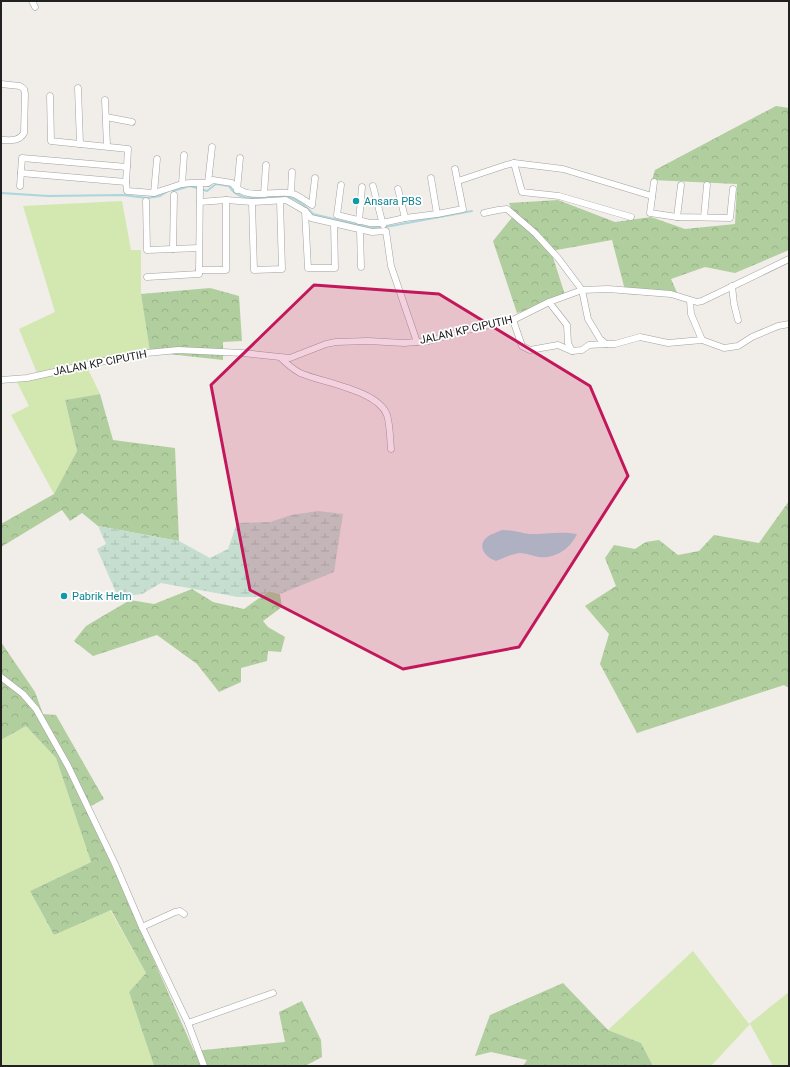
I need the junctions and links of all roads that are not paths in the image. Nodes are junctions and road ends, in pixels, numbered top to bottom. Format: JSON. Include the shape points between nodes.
{"nodes":[{"id":1,"x":32,"y":1,"type":"edge"},
{"id":2,"x":35,"y":7,"type":"dead end"},
{"id":3,"x":1,"y":84,"type":"edge"},
{"id":4,"x":78,"y":88,"type":"dead end"},
{"id":5,"x":50,"y":96,"type":"dead end"},
{"id":6,"x":105,"y":100,"type":"dead end"},
{"id":7,"x":106,"y":117,"type":"junction"},
{"id":8,"x":132,"y":122,"type":"dead end"},
{"id":9,"x":1,"y":140,"type":"edge"},
{"id":10,"x":80,"y":144,"type":"junction"},
{"id":11,"x":107,"y":146,"type":"junction"},
{"id":12,"x":212,"y":146,"type":"dead end"},
{"id":13,"x":184,"y":155,"type":"dead end"},
{"id":14,"x":240,"y":158,"type":"dead end"},
{"id":15,"x":157,"y":159,"type":"dead end"},
{"id":16,"x":514,"y":163,"type":"junction"},
{"id":17,"x":266,"y":165,"type":"dead end"},
{"id":18,"x":127,"y":167,"type":"junction"},
{"id":19,"x":455,"y":169,"type":"dead end"},
{"id":20,"x":292,"y":172,"type":"dead end"},
{"id":21,"x":21,"y":173,"type":"junction"},
{"id":22,"x":315,"y":178,"type":"dead end"},
{"id":23,"x":431,"y":178,"type":"dead end"},
{"id":24,"x":126,"y":182,"type":"junction"},
{"id":25,"x":458,"y":182,"type":"junction"},
{"id":26,"x":654,"y":182,"type":"dead end"},
{"id":27,"x":208,"y":183,"type":"junction"},
{"id":28,"x":182,"y":184,"type":"junction"},
{"id":29,"x":200,"y":184,"type":"junction"},
{"id":30,"x":341,"y":185,"type":"dead end"},
{"id":31,"x":681,"y":185,"type":"dead end"},
{"id":32,"x":707,"y":185,"type":"dead end"},
{"id":33,"x":20,"y":186,"type":"dead end"},
{"id":34,"x":373,"y":186,"type":"dead end"},
{"id":35,"x":362,"y":188,"type":"dead end"},
{"id":36,"x":398,"y":189,"type":"dead end"},
{"id":37,"x":733,"y":189,"type":"dead end"},
{"id":38,"x":237,"y":190,"type":"junction"},
{"id":39,"x":154,"y":192,"type":"junction"},
{"id":40,"x":291,"y":193,"type":"junction"},
{"id":41,"x":264,"y":194,"type":"junction"},
{"id":42,"x":174,"y":196,"type":"dead end"},
{"id":43,"x":652,"y":196,"type":"junction"},
{"id":44,"x":226,"y":200,"type":"junction"},
{"id":45,"x":280,"y":200,"type":"junction"},
{"id":46,"x":146,"y":202,"type":"dead end"},
{"id":47,"x":200,"y":202,"type":"junction"},
{"id":48,"x":252,"y":202,"type":"junction"},
{"id":49,"x":305,"y":211,"type":"junction"},
{"id":50,"x":484,"y":213,"type":"dead end"},
{"id":51,"x":437,"y":214,"type":"junction"},
{"id":52,"x":631,"y":217,"type":"dead end"},
{"id":53,"x":677,"y":217,"type":"junction"},
{"id":54,"x":704,"y":217,"type":"junction"},
{"id":55,"x":405,"y":218,"type":"junction"},
{"id":56,"x":359,"y":221,"type":"junction"},
{"id":57,"x":382,"y":223,"type":"junction"},
{"id":58,"x":334,"y":224,"type":"junction"},
{"id":59,"x":360,"y":230,"type":"junction"},
{"id":60,"x":386,"y":231,"type":"junction"},
{"id":61,"x":199,"y":248,"type":"junction"},
{"id":62,"x":173,"y":249,"type":"junction"},
{"id":63,"x":789,"y":259,"type":"edge"},
{"id":64,"x":361,"y":266,"type":"dead end"},
{"id":65,"x":199,"y":270,"type":"junction"},
{"id":66,"x":147,"y":277,"type":"dead end"},
{"id":67,"x":732,"y":286,"type":"junction"},
{"id":68,"x":582,"y":290,"type":"junction"},
{"id":69,"x":690,"y":301,"type":"junction"},
{"id":70,"x":549,"y":302,"type":"junction"},
{"id":71,"x":513,"y":320,"type":"junction"},
{"id":72,"x":738,"y":320,"type":"dead end"},
{"id":73,"x":789,"y":324,"type":"edge"},
{"id":74,"x":702,"y":340,"type":"junction"},
{"id":75,"x":418,"y":342,"type":"junction"},
{"id":76,"x":606,"y":344,"type":"junction"},
{"id":77,"x":572,"y":351,"type":"junction"},
{"id":78,"x":280,"y":358,"type":"junction"},
{"id":79,"x":1,"y":380,"type":"edge"},
{"id":80,"x":391,"y":449,"type":"dead end"},
{"id":81,"x":1,"y":677,"type":"edge"},
{"id":82,"x":184,"y":914,"type":"dead end"},
{"id":83,"x":142,"y":927,"type":"junction"},
{"id":84,"x":273,"y":993,"type":"dead end"},
{"id":85,"x":188,"y":1022,"type":"junction"},
{"id":86,"x":204,"y":1066,"type":"edge"}],
"edges":[{"from":1,"to":2,"type":"street"},
{"from":3,"to":9,"type":"street","via":[[20,86],[25,94],[24,133],[18,140]]},
{"from":4,"to":10,"type":"street"},
{"from":5,"to":10,"type":"street","via":[[51,141]]},
{"from":6,"to":7,"type":"street"},
{"from":7,"to":8,"type":"street"},
{"from":7,"to":11,"type":"street"},
{"from":10,"to":11,"type":"street"},
{"from":11,"to":18,"type":"street","via":[[128,149]]},
{"from":12,"to":27,"type":"street"},
{"from":13,"to":28,"type":"street"},
{"from":14,"to":38,"type":"street"},
{"from":15,"to":39,"type":"street"},
{"from":16,"to":25,"type":"street"},
{"from":16,"to":43,"type":"street","via":[[563,169]]},
{"from":16,"to":52,"type":"street","via":[[522,192],[560,196]]},
{"from":17,"to":41,"type":"street"},
{"from":18,"to":21,"type":"street","via":[[22,158]]},
{"from":18,"to":24,"type":"street"},
{"from":19,"to":25,"type":"street"},
{"from":20,"to":40,"type":"street"},
{"from":21,"to":24,"type":"street"},
{"from":21,"to":33,"type":"street"},
{"from":22,"to":40,"type":"street","via":[[312,205]]},
{"from":23,"to":51,"type":"street"},
{"from":24,"to":39,"type":"street","via":[[127,191]]},
{"from":25,"to":51,"type":"street","via":[[463,208]]},
{"from":26,"to":43,"type":"street"},
{"from":27,"to":29,"type":"street"},
{"from":27,"to":38,"type":"street","via":[[213,180],[232,183]]},
{"from":28,"to":29,"type":"street"},
{"from":28,"to":39,"type":"street"},
{"from":29,"to":47,"type":"street"},
{"from":30,"to":56,"type":"street","via":[[336,215]]},
{"from":31,"to":53,"type":"street"},
{"from":32,"to":54,"type":"street"},
{"from":34,"to":57,"type":"street"},
{"from":35,"to":56,"type":"street"},
{"from":36,"to":55,"type":"street"},
{"from":37,"to":54,"type":"street","via":[[730,218]]},
{"from":38,"to":41,"type":"street"},
{"from":40,"to":41,"type":"street"},
{"from":42,"to":62,"type":"street"},
{"from":43,"to":53,"type":"street","via":[[650,213]]},
{"from":44,"to":47,"type":"street"},
{"from":44,"to":48,"type":"street"},
{"from":44,"to":65,"type":"street","via":[[226,270]]},
{"from":45,"to":48,"type":"street"},
{"from":45,"to":48,"type":"street","via":[[282,269],[254,270]]},
{"from":45,"to":49,"type":"street","via":[[286,200]]},
{"from":46,"to":62,"type":"street","via":[[147,250]]},
{"from":47,"to":61,"type":"street"},
{"from":49,"to":58,"type":"street","via":[[311,218]]},
{"from":49,"to":58,"type":"street","via":[[308,268],[335,268]]},
{"from":50,"to":68,"type":"street","via":[[508,209],[558,258]]},
{"from":51,"to":55,"type":"street"},
{"from":53,"to":54,"type":"street"},
{"from":55,"to":57,"type":"street"},
{"from":56,"to":57,"type":"street"},
{"from":57,"to":60,"type":"street"},
{"from":58,"to":59,"type":"street"},
{"from":59,"to":60,"type":"street"},
{"from":59,"to":64,"type":"street"},
{"from":60,"to":75,"type":"street","via":[[391,266]]},
{"from":61,"to":62,"type":"street"},
{"from":61,"to":65,"type":"street"},
{"from":63,"to":67,"type":"street"},
{"from":65,"to":66,"type":"street","via":[[199,274]]},
{"from":67,"to":69,"type":"street","via":[[702,301]]},
{"from":67,"to":72,"type":"street"},
{"from":68,"to":69,"type":"street","name":"JALAN KP CIPUTIH","via":[[608,289],[671,294]]},
{"from":68,"to":70,"type":"street","name":"JALAN KP CIPUTIH"},
{"from":68,"to":76,"type":"street","via":[[588,319]]},
{"from":69,"to":74,"type":"street","via":[[691,314]]},
{"from":70,"to":71,"type":"street","name":"JALAN KP CIPUTIH"},
{"from":70,"to":77,"type":"street","via":[[567,326],[568,343]]},
{"from":71,"to":75,"type":"street","name":"JALAN KP CIPUTIH"},
{"from":71,"to":77,"type":"street","via":[[522,346],[530,350],[558,345]]},
{"from":73,"to":74,"type":"street","via":[[752,337],[738,346],[724,348]]},
{"from":74,"to":76,"type":"street","via":[[668,343],[640,337]]},
{"from":75,"to":78,"type":"street","name":"JALAN KP CIPUTIH","via":[[336,342],[290,358]]},
{"from":76,"to":77,"type":"street","via":[[589,345],[582,350]]},
{"from":78,"to":79,"type":"street","name":"JALAN KP CIPUTIH","via":[[243,353],[178,350],[136,354],[27,378]]},
{"from":78,"to":80,"type":"street","via":[[300,373],[360,393],[380,404],[387,416]]},
{"from":81,"to":83,"type":"street","via":[[23,694],[36,709],[68,766]]},
{"from":82,"to":83,"type":"street","via":[[175,912]]},
{"from":83,"to":85,"type":"street"},
{"from":84,"to":85,"type":"street"},
{"from":85,"to":86,"type":"street"}]}
